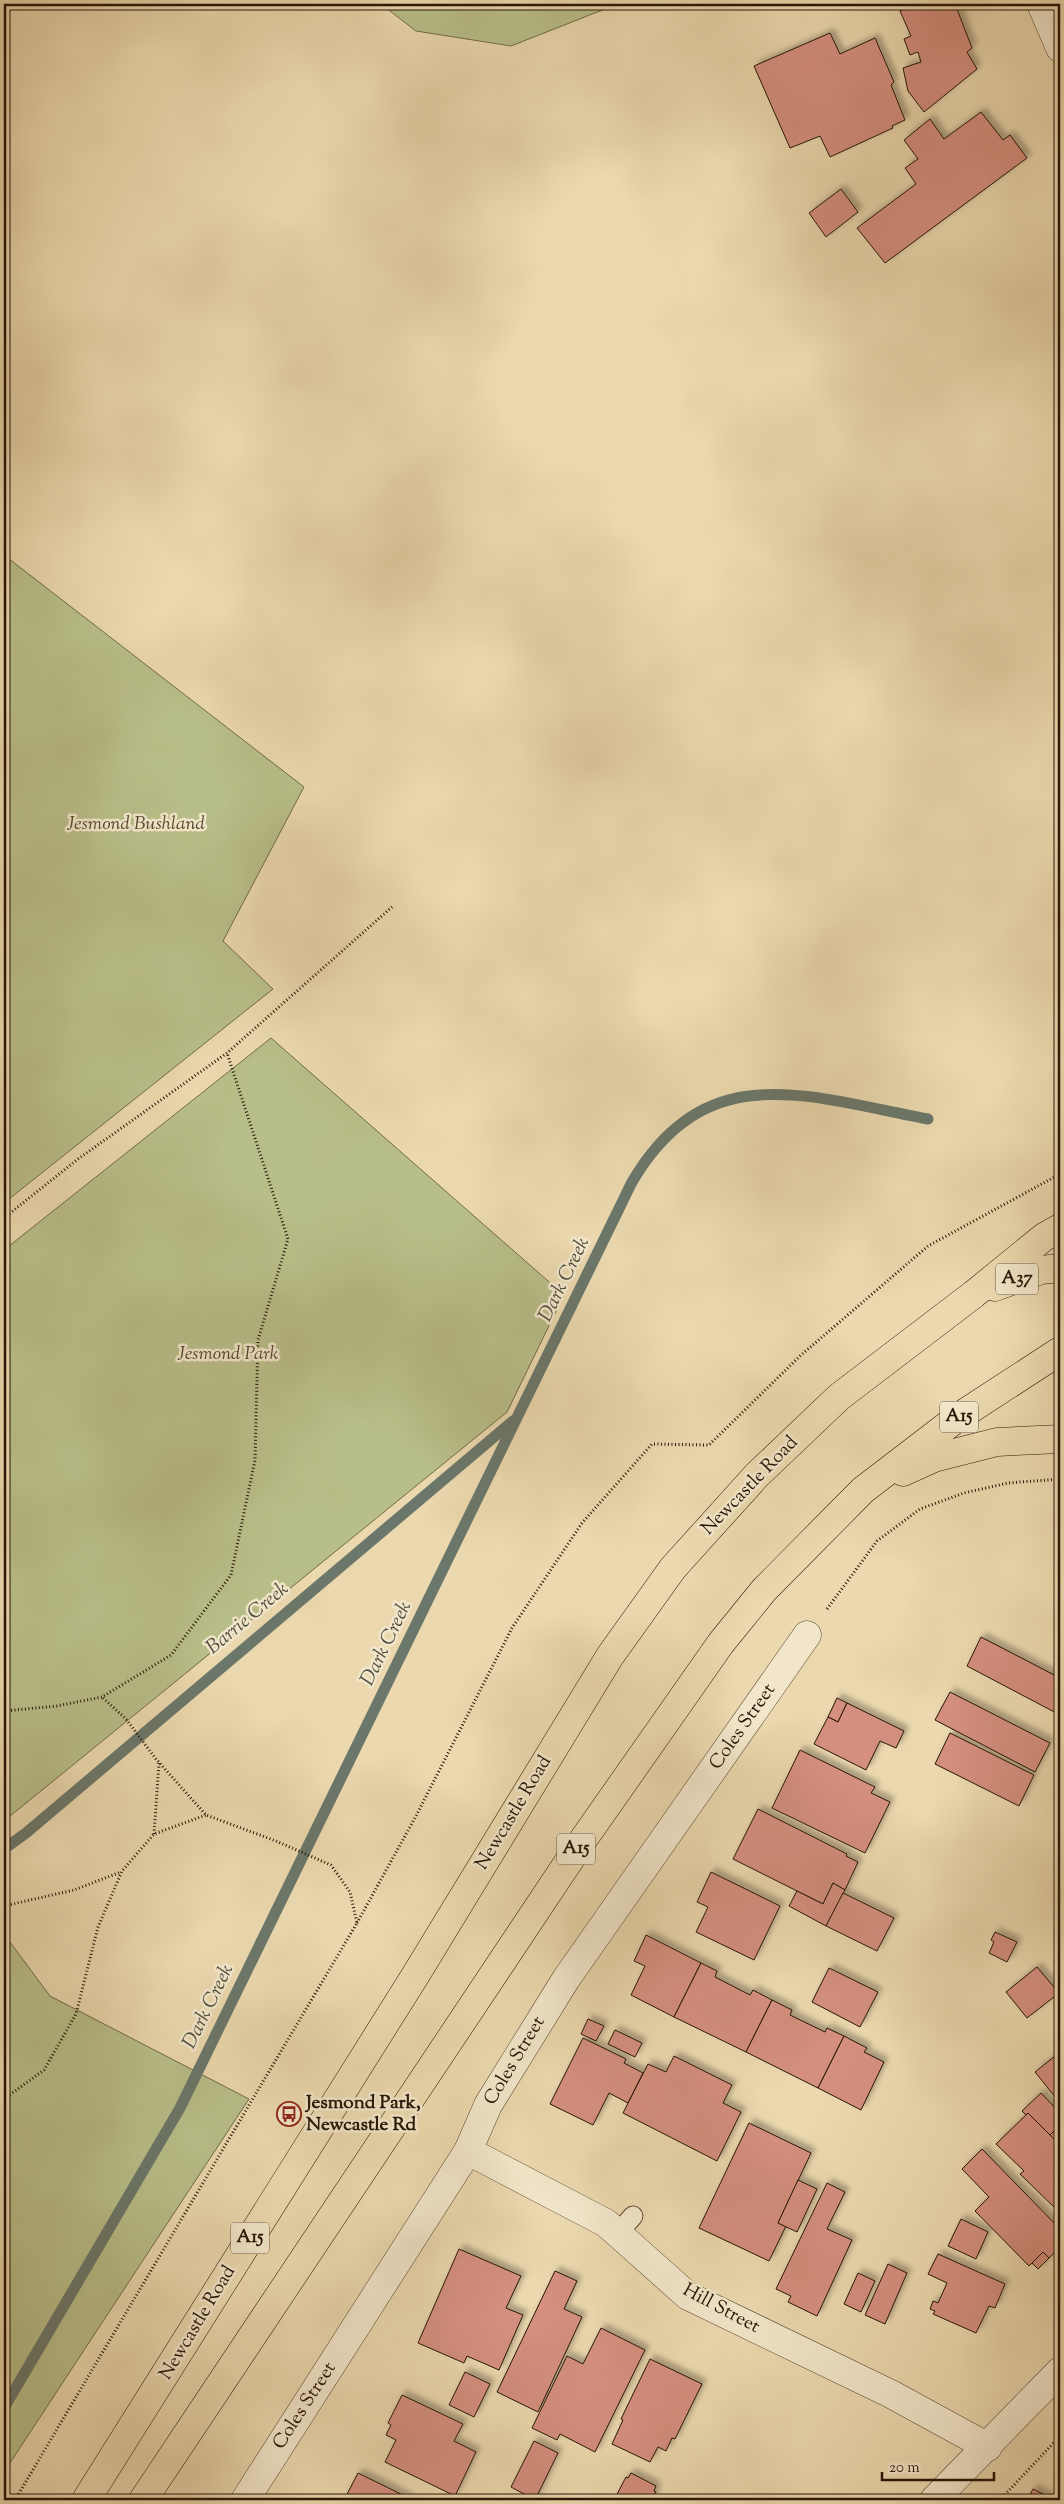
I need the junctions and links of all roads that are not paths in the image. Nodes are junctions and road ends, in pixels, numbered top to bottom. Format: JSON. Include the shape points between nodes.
{"nodes":[{"id":1,"x":1041,"y":4,"type":"edge"},
{"id":2,"x":1060,"y":48,"type":"edge"},
{"id":3,"x":1060,"y":1228,"type":"edge"},
{"id":4,"x":1060,"y":1268,"type":"edge"},
{"id":5,"x":974,"y":1294,"type":"junction"},
{"id":6,"x":1060,"y":1352,"type":"edge"},
{"id":7,"x":1060,"y":1439,"type":"edge"},
{"id":8,"x":863,"y":1490,"type":"junction"},
{"id":9,"x":807,"y":1635,"type":"road end"},
{"id":10,"x":468,"y":2151,"type":"junction"},
{"id":11,"x":1060,"y":2371,"type":"edge"},
{"id":12,"x":988,"y":2447,"type":"junction"},
{"id":13,"x":86,"y":2500,"type":"edge"},
{"id":14,"x":143,"y":2500,"type":"edge"},
{"id":15,"x":244,"y":2500,"type":"edge"},
{"id":16,"x":934,"y":2500,"type":"edge"}],
"edges":[{"from":1,"to":2,"type":"street"},
{"from":3,"to":5,"type":"highway","name":"Newcastle Road","number":"A15","via":[[1044,1237]]},
{"from":4,"to":5,"type":"highway","number":"A37","via":[[1041,1270]]},
{"from":5,"to":13,"type":"highway","name":"Newcastle Road","number":"A15","via":[[838,1397],[757,1475],[673,1568],[610,1656],[415,1976]]},
{"from":6,"to":8,"type":"highway","number":"A15","via":[[957,1418]]},
{"from":7,"to":8,"type":"highway","via":[[997,1442],[934,1458]]},
{"from":8,"to":14,"type":"highway","number":"A15","via":[[764,1590],[721,1642],[585,1836]]},
{"from":9,"to":10,"type":"street","name":"Coles Street","via":[[562,1985],[488,2105]]},
{"from":10,"to":12,"type":"street","name":"Hill Street","via":[[606,2223],[626,2224],[688,2296],[891,2394]]},
{"from":10,"to":15,"type":"street","name":"Coles Street"},
{"from":11,"to":12,"type":"street"},
{"from":12,"to":16,"type":"street"}]}
